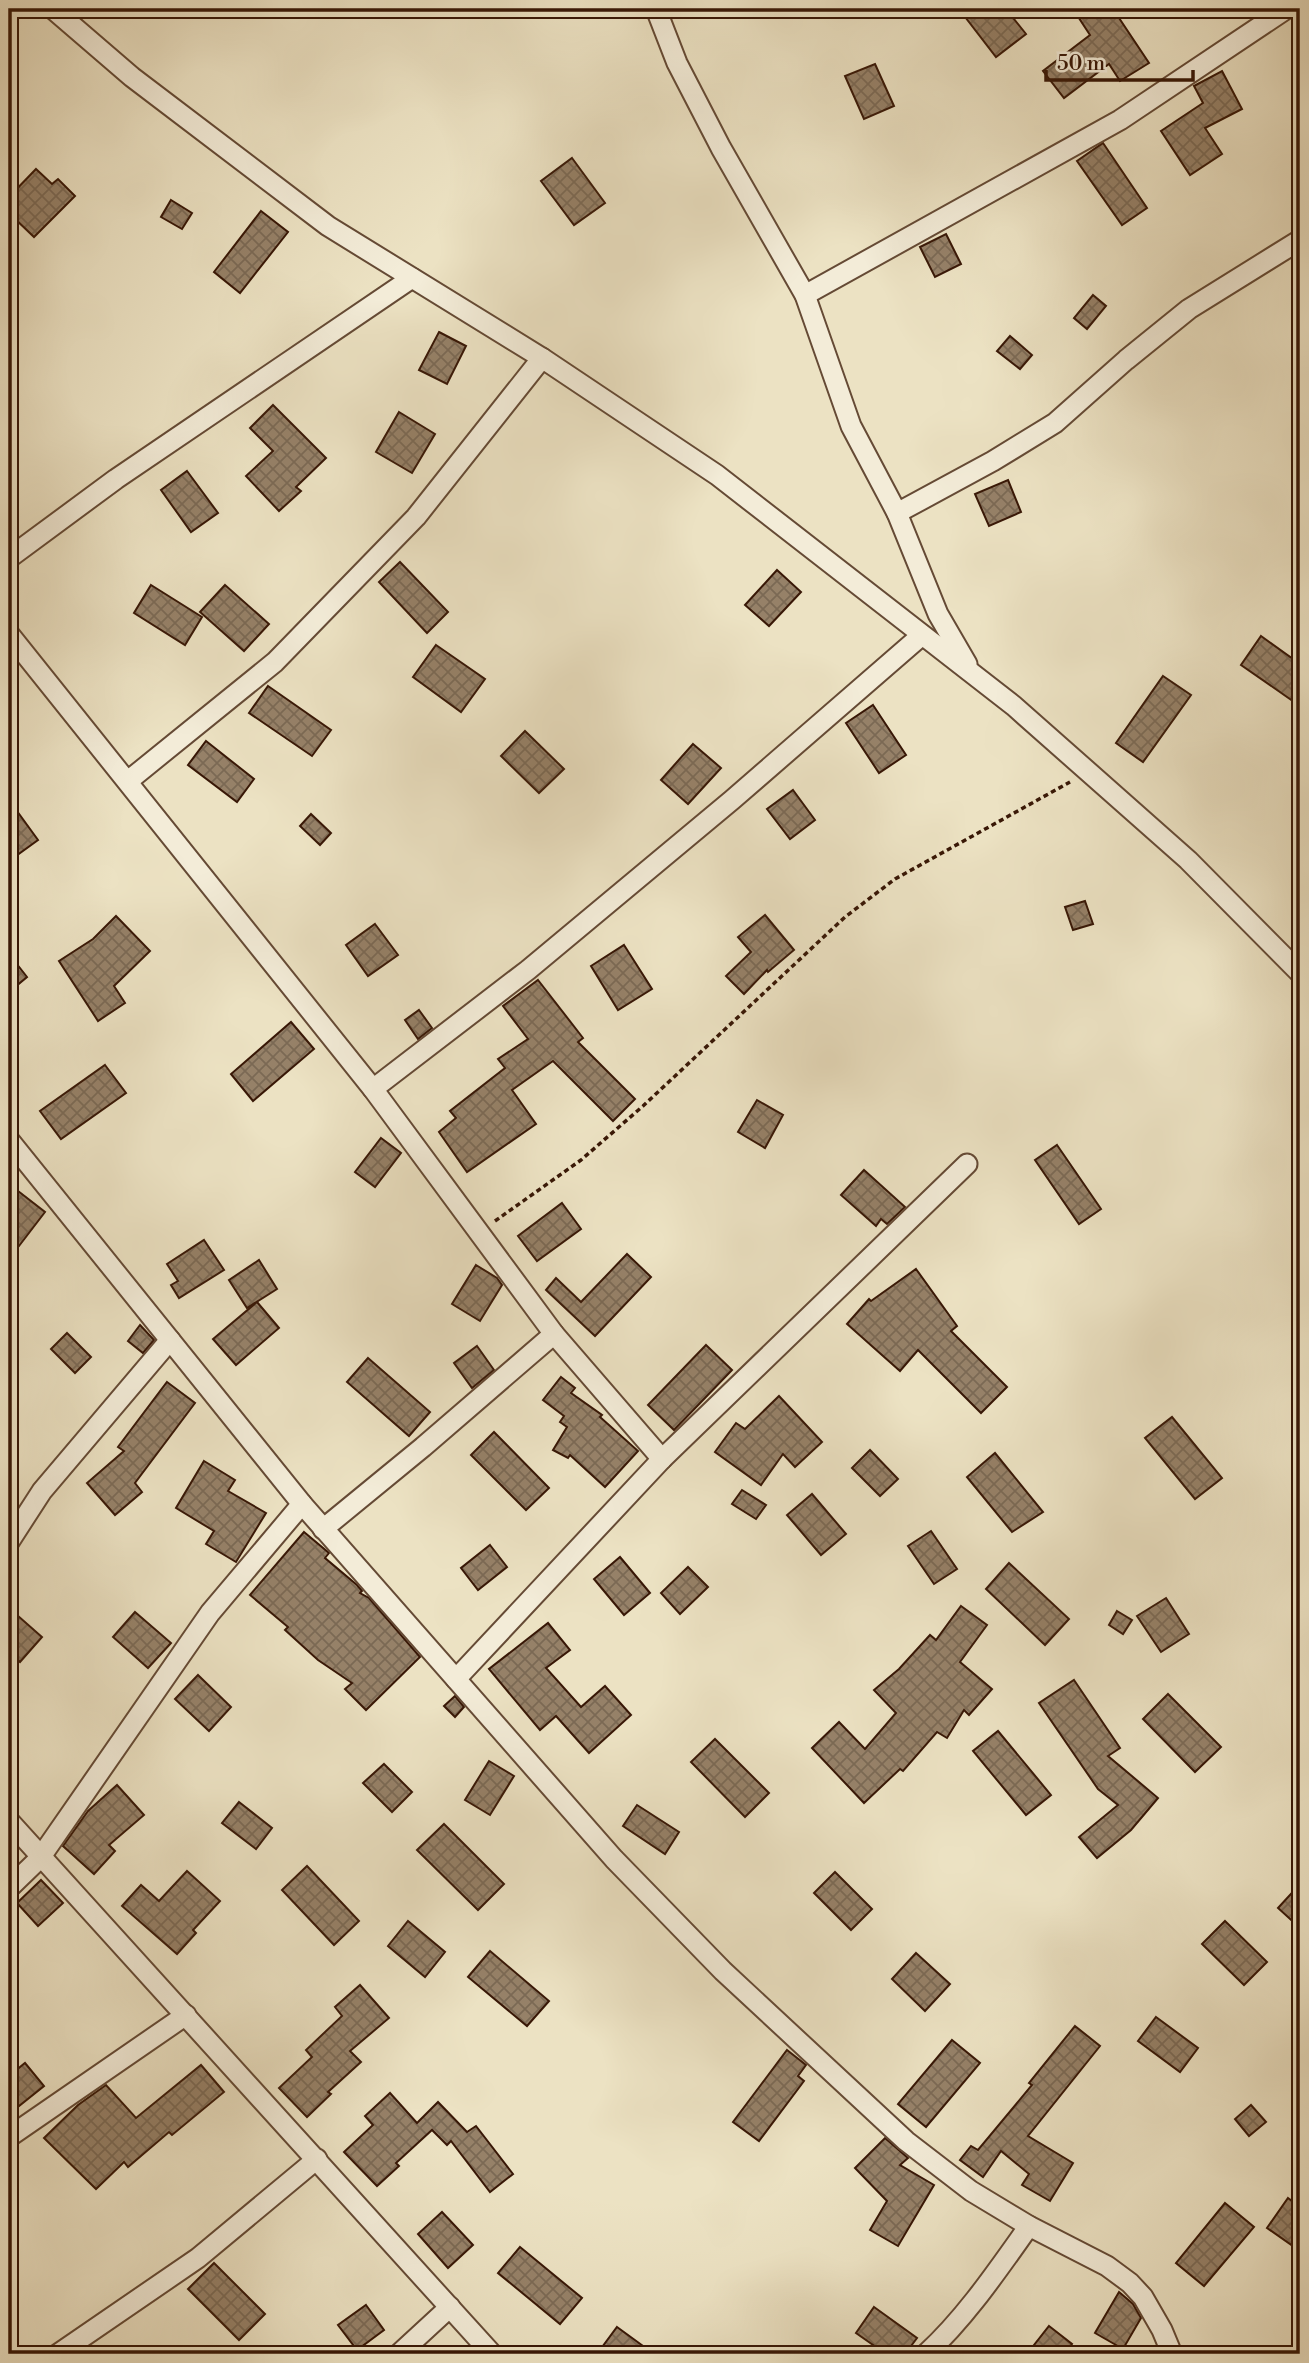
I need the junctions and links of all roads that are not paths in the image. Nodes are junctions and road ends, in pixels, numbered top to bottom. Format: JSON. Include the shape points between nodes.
{"nodes":[{"id":1,"x":53,"y":9,"type":"edge"},
{"id":2,"x":656,"y":9,"type":"edge"},
{"id":3,"x":1286,"y":9,"type":"edge"},
{"id":4,"x":1300,"y":240,"type":"edge"},
{"id":5,"x":412,"y":278,"type":"junction"},
{"id":6,"x":805,"y":295,"type":"junction"},
{"id":7,"x":542,"y":358,"type":"junction"},
{"id":8,"x":897,"y":513,"type":"junction"},
{"id":9,"x":9,"y":558,"type":"edge"},
{"id":10,"x":9,"y":635,"type":"edge"},
{"id":11,"x":922,"y":635,"type":"junction"},
{"id":12,"x":973,"y":674,"type":"junction"},
{"id":13,"x":128,"y":781,"type":"junction"},
{"id":14,"x":1300,"y":973,"type":"edge"},
{"id":15,"x":373,"y":1089,"type":"junction"},
{"id":16,"x":9,"y":1140,"type":"edge"},
{"id":17,"x":967,"y":1164,"type":"dead end"},
{"id":18,"x":554,"y":1334,"type":"junction"},
{"id":19,"x":170,"y":1340,"type":"junction"},
{"id":20,"x":662,"y":1460,"type":"junction"},
{"id":21,"x":302,"y":1504,"type":"junction"},
{"id":22,"x":323,"y":1528,"type":"junction"},
{"id":23,"x":9,"y":1542,"type":"edge"},
{"id":24,"x":456,"y":1679,"type":"junction"},
{"id":25,"x":9,"y":1821,"type":"edge"},
{"id":26,"x":40,"y":1858,"type":"junction"},
{"id":27,"x":9,"y":1888,"type":"edge"},
{"id":28,"x":186,"y":2015,"type":"junction"},
{"id":29,"x":9,"y":2137,"type":"edge"},
{"id":30,"x":317,"y":2159,"type":"junction"},
{"id":31,"x":1029,"y":2226,"type":"junction"},
{"id":32,"x":450,"y":2307,"type":"junction"},
{"id":33,"x":58,"y":2354,"type":"edge"},
{"id":34,"x":399,"y":2354,"type":"edge"},
{"id":35,"x":492,"y":2354,"type":"edge"},
{"id":36,"x":926,"y":2354,"type":"edge"},
{"id":37,"x":1172,"y":2354,"type":"edge"}],
"edges":[{"from":1,"to":5,"type":"street","via":[[132,77],[328,226]]},
{"from":2,"to":6,"type":"street","via":[[677,63],[721,148]]},
{"from":3,"to":6,"type":"street","via":[[1119,120]]},
{"from":4,"to":8,"type":"street","via":[[1189,309],[1055,422]]},
{"from":5,"to":7,"type":"street"},
{"from":5,"to":9,"type":"street","via":[[116,479]]},
{"from":6,"to":8,"type":"street","via":[[851,426]]},
{"from":7,"to":11,"type":"street","via":[[717,475]]},
{"from":7,"to":13,"type":"street","via":[[416,517],[275,662]]},
{"from":8,"to":12,"type":"street","via":[[938,614]]},
{"from":10,"to":13,"type":"street"},
{"from":11,"to":12,"type":"street"},
{"from":11,"to":15,"type":"street","via":[[539,961]]},
{"from":12,"to":14,"type":"street","via":[[1188,860]]},
{"from":13,"to":15,"type":"street"},
{"from":15,"to":18,"type":"street"},
{"from":16,"to":19,"type":"street"},
{"from":17,"to":20,"type":"street"},
{"from":18,"to":20,"type":"street"},
{"from":18,"to":22,"type":"street"},
{"from":19,"to":21,"type":"street"},
{"from":19,"to":23,"type":"street","via":[[42,1491]]},
{"from":20,"to":24,"type":"street"},
{"from":21,"to":22,"type":"street"},
{"from":21,"to":26,"type":"street","via":[[211,1613]]},
{"from":22,"to":24,"type":"street"},
{"from":24,"to":31,"type":"street","via":[[614,1859],[723,1971],[906,2141],[971,2191]]},
{"from":25,"to":26,"type":"street"},
{"from":26,"to":27,"type":"street"},
{"from":26,"to":28,"type":"street"},
{"from":28,"to":29,"type":"street"},
{"from":28,"to":30,"type":"street"},
{"from":30,"to":32,"type":"street"},
{"from":30,"to":33,"type":"street","via":[[198,2258]]},
{"from":31,"to":36,"type":"street","via":[[985,2287]]},
{"from":31,"to":37,"type":"street","via":[[1107,2266],[1130,2283],[1143,2297]]},
{"from":32,"to":34,"type":"street"},
{"from":32,"to":35,"type":"street"}]}
